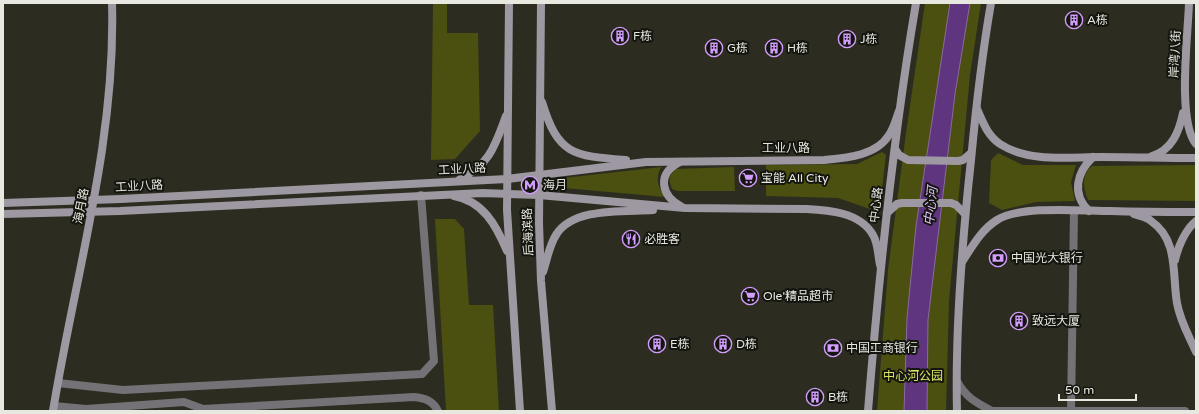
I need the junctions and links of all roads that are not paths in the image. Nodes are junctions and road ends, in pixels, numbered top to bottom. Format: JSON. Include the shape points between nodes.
{"nodes":[{"id":1,"x":112,"y":3,"type":"edge"},
{"id":2,"x":509,"y":3,"type":"edge"},
{"id":3,"x":541,"y":3,"type":"edge"},
{"id":4,"x":916,"y":3,"type":"edge"},
{"id":5,"x":991,"y":3,"type":"edge"},
{"id":6,"x":1189,"y":3,"type":"edge"},
{"id":7,"x":539,"y":93,"type":"junction"},
{"id":8,"x":1185,"y":106,"type":"junction"},
{"id":9,"x":976,"y":108,"type":"junction"},
{"id":10,"x":899,"y":111,"type":"junction"},
{"id":11,"x":507,"y":112,"type":"junction"},
{"id":12,"x":1196,"y":144,"type":"edge"},
{"id":13,"x":895,"y":149,"type":"junction"},
{"id":14,"x":972,"y":153,"type":"junction"},
{"id":15,"x":1093,"y":157,"type":"junction"},
{"id":16,"x":1147,"y":158,"type":"junction"},
{"id":17,"x":1196,"y":158,"type":"edge"},
{"id":18,"x":682,"y":161,"type":"junction"},
{"id":19,"x":646,"y":162,"type":"junction"},
{"id":20,"x":539,"y":175,"type":"junction"},
{"id":21,"x":507,"y":179,"type":"junction"},
{"id":22,"x":456,"y":181,"type":"junction"},
{"id":23,"x":443,"y":194,"type":"junction"},
{"id":24,"x":507,"y":194,"type":"junction"},
{"id":25,"x":421,"y":195,"type":"junction"},
{"id":26,"x":539,"y":195,"type":"junction"},
{"id":27,"x":94,"y":200,"type":"junction"},
{"id":28,"x":3,"y":203,"type":"edge"},
{"id":29,"x":685,"y":208,"type":"junction"},
{"id":30,"x":1074,"y":211,"type":"junction"},
{"id":31,"x":1089,"y":211,"type":"junction"},
{"id":32,"x":92,"y":212,"type":"junction"},
{"id":33,"x":1128,"y":212,"type":"junction"},
{"id":34,"x":1196,"y":212,"type":"edge"},
{"id":35,"x":887,"y":213,"type":"junction"},
{"id":36,"x":3,"y":214,"type":"edge"},
{"id":37,"x":965,"y":214,"type":"junction"},
{"id":38,"x":1196,"y":221,"type":"edge"},
{"id":39,"x":509,"y":255,"type":"junction"},
{"id":40,"x":961,"y":263,"type":"junction"},
{"id":41,"x":1174,"y":264,"type":"junction"},
{"id":42,"x":880,"y":265,"type":"junction"},
{"id":43,"x":541,"y":281,"type":"junction"},
{"id":44,"x":1196,"y":352,"type":"edge"},
{"id":45,"x":957,"y":380,"type":"junction"},
{"id":46,"x":58,"y":383,"type":"junction"},
{"id":47,"x":54,"y":409,"type":"edge"},
{"id":48,"x":438,"y":411,"type":"edge"},
{"id":49,"x":520,"y":411,"type":"edge"},
{"id":50,"x":552,"y":411,"type":"edge"},
{"id":51,"x":868,"y":411,"type":"edge"},
{"id":52,"x":957,"y":411,"type":"edge"},
{"id":53,"x":992,"y":411,"type":"edge"},
{"id":54,"x":1071,"y":411,"type":"edge"},
{"id":55,"x":1185,"y":411,"type":"edge"}],
"edges":[{"from":1,"to":27,"type":"main road","name":"海月路","via":[[111,81]]},
{"from":2,"to":11,"type":"main road","name":"后海滨路"},
{"from":3,"to":7,"type":"main road","name":"后海滨路"},
{"from":4,"to":10,"type":"main road","name":"中心路"},
{"from":5,"to":9,"type":"main road"},
{"from":6,"to":8,"type":"main road","name":"岸湾八街"},
{"from":7,"to":19,"type":"main road","via":[[551,130],[564,146],[573,152],[593,157]]},
{"from":7,"to":20,"type":"main road","name":"后海滨路"},
{"from":8,"to":12,"type":"main road","via":[[1187,127]]},
{"from":8,"to":16,"type":"main road","via":[[1178,132],[1171,144],[1158,154]]},
{"from":9,"to":14,"type":"main road"},
{"from":9,"to":15,"type":"main road","via":[[992,137],[1010,150],[1037,156]]},
{"from":10,"to":13,"type":"main road","name":"中心路"},
{"from":10,"to":18,"type":"main road","name":"工业八路","via":[[889,135],[880,145],[863,154],[846,158]]},
{"from":11,"to":21,"type":"main road","name":"后海滨路"},
{"from":11,"to":22,"type":"main road","via":[[485,162],[474,172]]},
{"from":13,"to":14,"type":"main road","via":[[908,160],[958,161]]},
{"from":13,"to":35,"type":"main road","name":"中心路"},
{"from":14,"to":37,"type":"main road"},
{"from":15,"to":16,"type":"main road"},
{"from":15,"to":31,"type":"main road","via":[[1081,171],[1078,189],[1079,199]]},
{"from":16,"to":17,"type":"main road"},
{"from":18,"to":19,"type":"main road","name":"工业八路"},
{"from":18,"to":29,"type":"main road","via":[[668,170],[664,185],[670,199]]},
{"from":19,"to":20,"type":"main road","name":"工业八路"},
{"from":20,"to":21,"type":"main road","name":"工业八路"},
{"from":20,"to":26,"type":"main road","name":"后海滨路"},
{"from":21,"to":22,"type":"main road","name":"工业八路"},
{"from":21,"to":24,"type":"main road","name":"后海滨路"},
{"from":22,"to":27,"type":"main road","name":"工业八路"},
{"from":23,"to":24,"type":"main road","name":"工业八路"},
{"from":23,"to":25,"type":"main road","name":"工业八路"},
{"from":23,"to":39,"type":"main road","via":[[469,200],[484,211]]},
{"from":24,"to":26,"type":"main road","name":"工业八路"},
{"from":24,"to":39,"type":"main road","name":"后海滨路"},
{"from":25,"to":32,"type":"main road","name":"工业八路"},
{"from":25,"to":46,"type":"street","via":[[434,361],[422,374],[123,390]]},
{"from":26,"to":29,"type":"main road","name":"工业八路"},
{"from":26,"to":43,"type":"main road","name":"后海滨路"},
{"from":27,"to":28,"type":"main road","name":"工业八路"},
{"from":27,"to":32,"type":"main road","name":"海月路"},
{"from":29,"to":42,"type":"main road","name":"工业八路","via":[[806,209],[840,213],[855,218],[873,234]]},
{"from":29,"to":43,"type":"main road","via":[[587,215],[567,222],[552,242]]},
{"from":30,"to":31,"type":"main road"},
{"from":30,"to":40,"type":"main road","via":[[1034,211],[998,220],[985,231]]},
{"from":30,"to":54,"type":"street"},
{"from":31,"to":33,"type":"main road"},
{"from":32,"to":36,"type":"main road","name":"工业八路"},
{"from":32,"to":46,"type":"main road","name":"海月路"},
{"from":33,"to":34,"type":"main road"},
{"from":33,"to":41,"type":"main road","via":[[1151,220],[1164,233]]},
{"from":35,"to":37,"type":"main road","via":[[902,203],[951,203]]},
{"from":35,"to":42,"type":"main road","name":"中心路"},
{"from":37,"to":40,"type":"main road"},
{"from":38,"to":41,"type":"main road","via":[[1187,231]]},
{"from":39,"to":49,"type":"main road","name":"后海滨路"},
{"from":40,"to":45,"type":"main road","via":[[957,318]]},
{"from":41,"to":44,"type":"main road","via":[[1177,304],[1181,320]]},
{"from":42,"to":51,"type":"main road","name":"中心路"},
{"from":43,"to":50,"type":"main road","name":"后海滨路"},
{"from":45,"to":52,"type":"main road"},
{"from":45,"to":53,"type":"street","via":[[961,389],[972,400]]},
{"from":46,"to":47,"type":"main road","name":"海月路"},
{"from":47,"to":48,"type":"street","via":[[184,402],[203,409],[414,397],[432,402]]},
{"from":53,"to":54,"type":"street"},
{"from":54,"to":55,"type":"street"}]}
